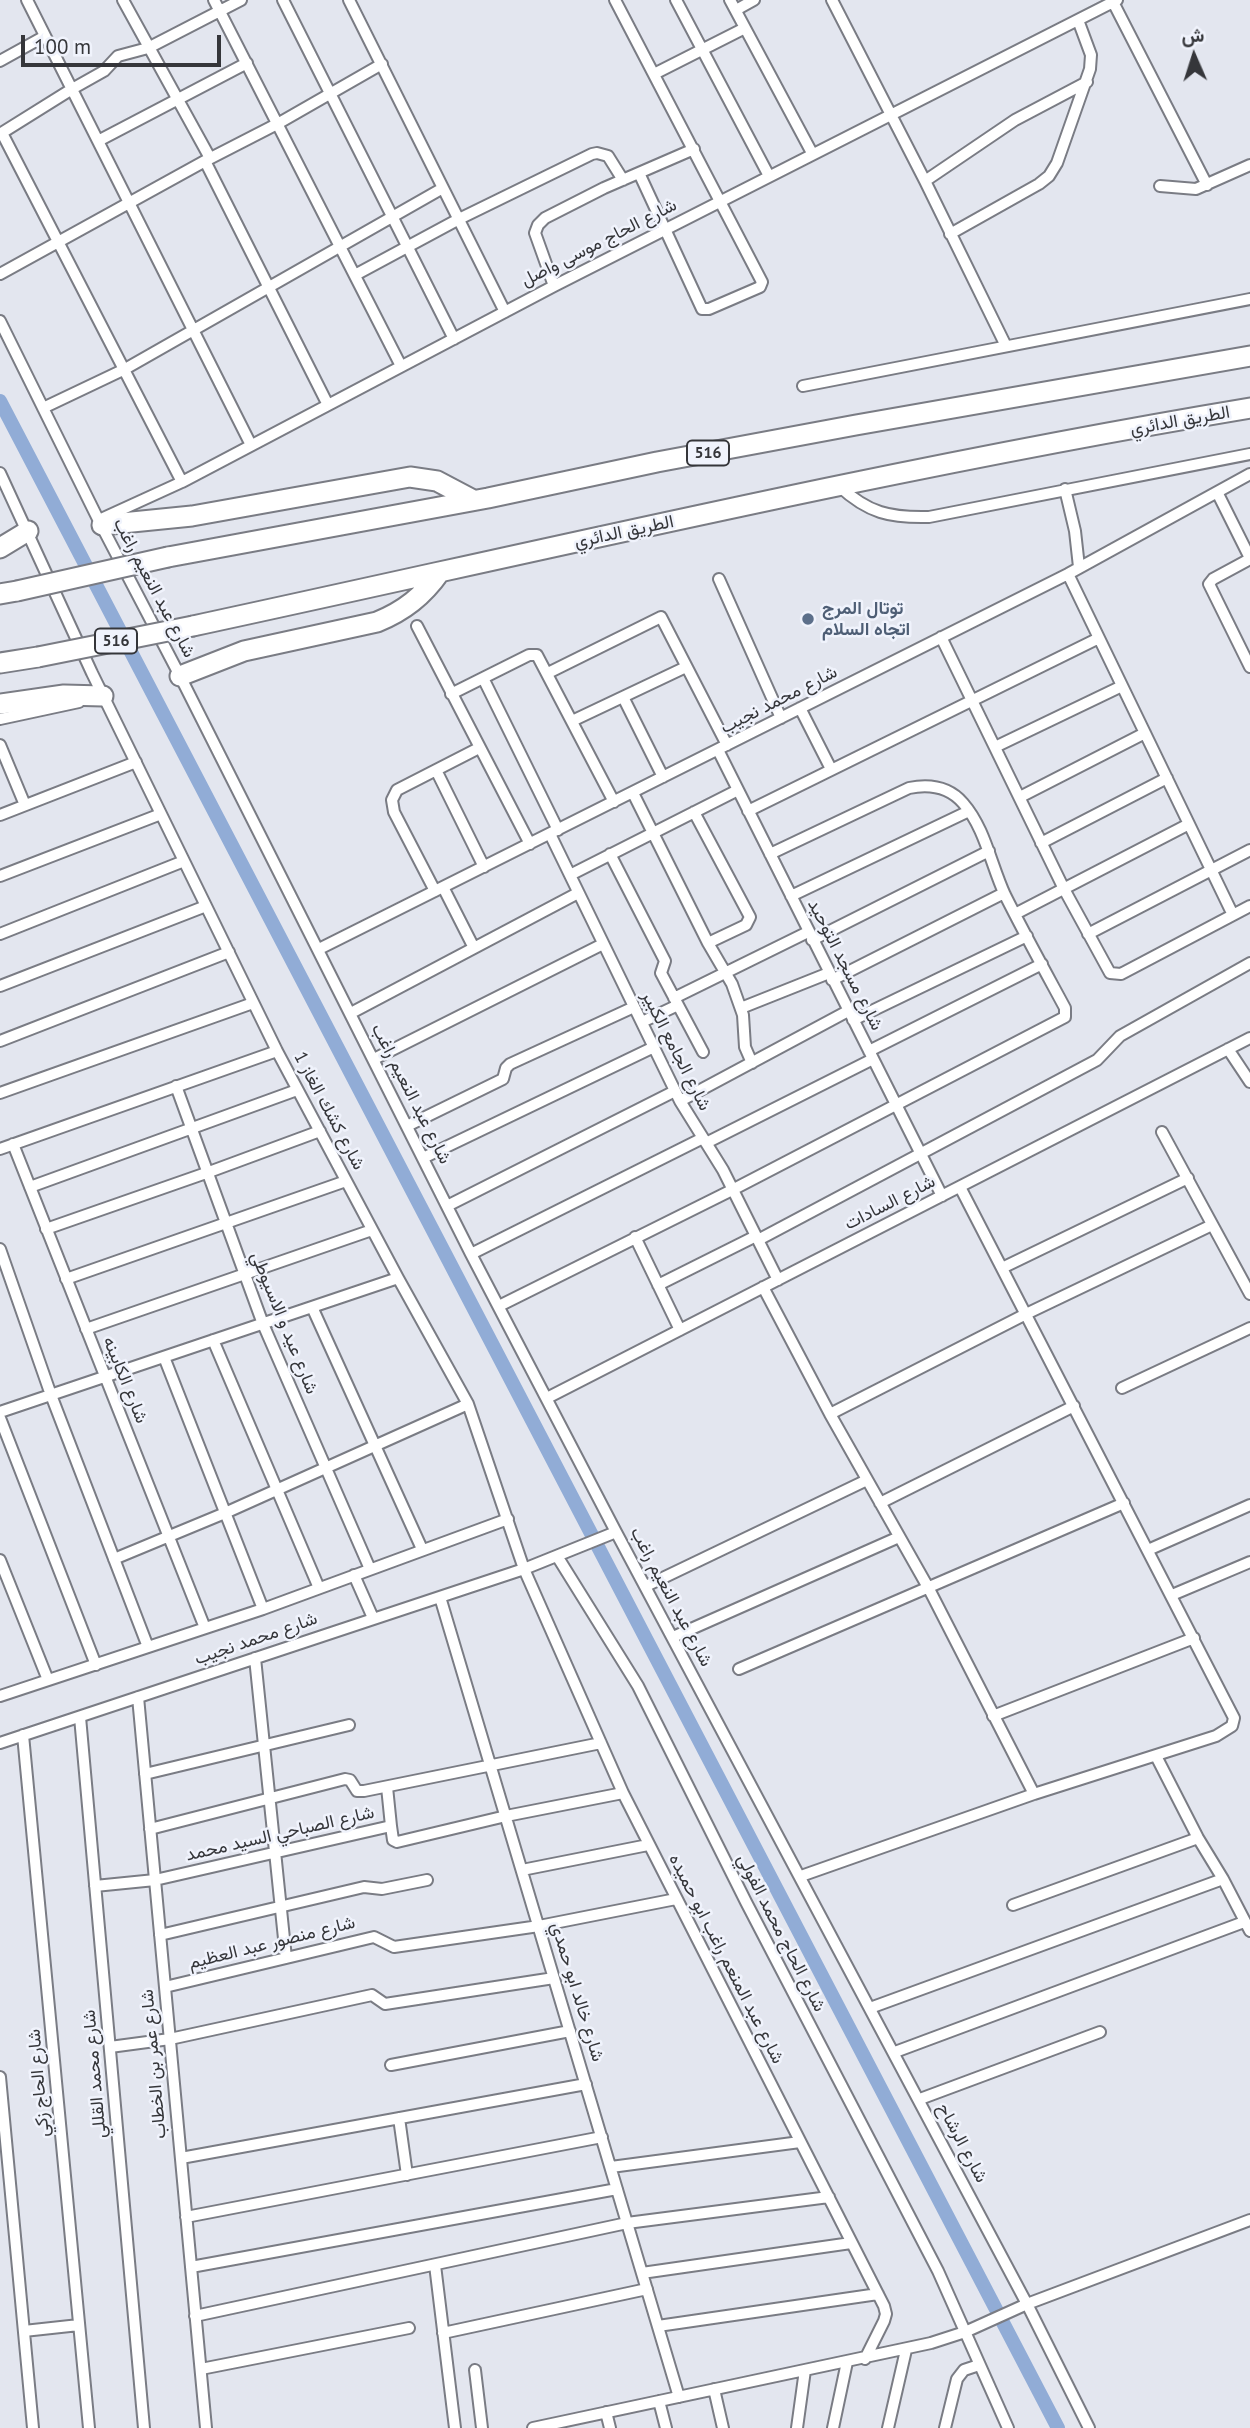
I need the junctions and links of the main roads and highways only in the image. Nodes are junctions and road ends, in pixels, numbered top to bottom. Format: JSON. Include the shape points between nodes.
{"nodes":[{"id":1,"x":1250,"y":356,"type":"edge"},
{"id":2,"x":1250,"y":408,"type":"edge"},
{"id":3,"x":473,"y":500,"type":"junction"},
{"id":4,"x":100,"y":523,"type":"road end"},
{"id":5,"x":27,"y":530,"type":"road end"},
{"id":6,"x":0,"y":548,"type":"edge"},
{"id":7,"x":440,"y":572,"type":"junction"},
{"id":8,"x":8,"y":593,"type":"edge"},
{"id":9,"x":0,"y":663,"type":"edge"},
{"id":10,"x":180,"y":676,"type":"road end"},
{"id":11,"x":103,"y":696,"type":"road end"},
{"id":12,"x":0,"y":705,"type":"edge"}],
"edges":[{"from":1,"to":3,"type":"highway","number":"516","via":[[829,430]]},
{"from":2,"to":7,"type":"highway","name":"الطريق الدائري","number":"516","via":[[839,486]]},
{"from":3,"to":4,"type":"highway","via":[[437,481],[410,477],[191,516]]},
{"from":3,"to":8,"type":"highway","number":"516","bridge":true,"via":[[167,556]]},
{"from":5,"to":6,"type":"highway"},
{"from":7,"to":9,"type":"highway","name":"الطريق الدائري","number":"516","bridge":true},
{"from":7,"to":10,"type":"highway","via":[[419,597],[377,622],[244,651]]},
{"from":11,"to":12,"type":"highway","via":[[64,695]]}]}
